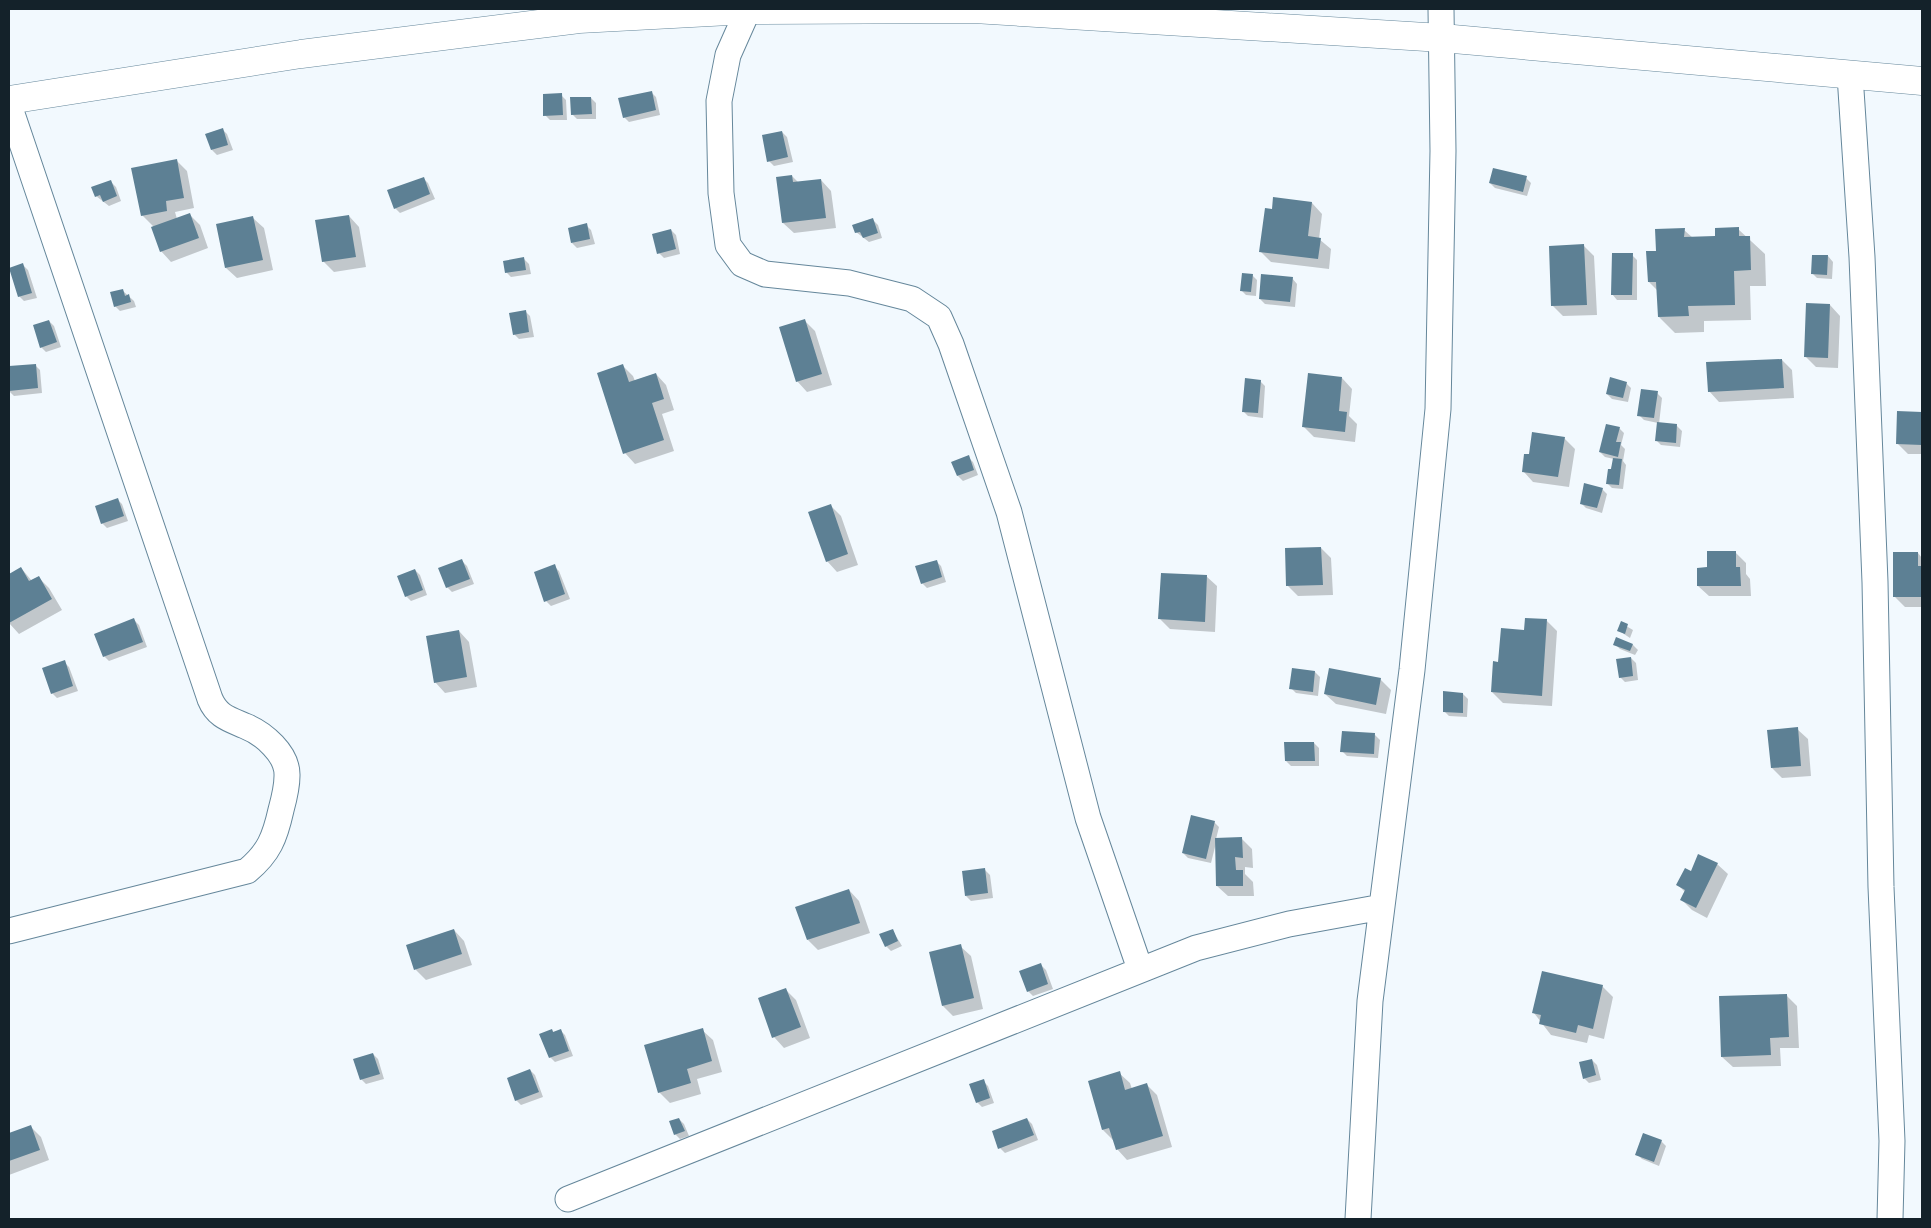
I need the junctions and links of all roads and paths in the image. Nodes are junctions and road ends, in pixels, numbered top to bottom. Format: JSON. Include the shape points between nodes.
{"nodes":[{"id":1,"x":1442,"y":9,"type":"edge"},
{"id":2,"x":748,"y":10,"type":"junction"},
{"id":3,"x":1442,"y":38,"type":"junction"},
{"id":4,"x":1850,"y":75,"type":"junction"},
{"id":5,"x":1922,"y":81,"type":"edge"},
{"id":6,"x":9,"y":100,"type":"edge"},
{"id":7,"x":9,"y":105,"type":"edge"},
{"id":8,"x":1382,"y":907,"type":"junction"},
{"id":9,"x":9,"y":931,"type":"edge"},
{"id":10,"x":1140,"y":969,"type":"junction"},
{"id":11,"x":568,"y":1199,"type":"dead end"},
{"id":12,"x":1358,"y":1219,"type":"edge"},
{"id":13,"x":1890,"y":1219,"type":"edge"}],
"edges":[{"from":1,"to":3,"type":"street"},
{"from":2,"to":3,"type":"street","via":[[974,9]]},
{"from":2,"to":6,"type":"street","via":[[579,18],[301,54]]},
{"from":2,"to":10,"type":"street","via":[[728,55],[719,101],[721,193],[728,245],[742,264],[765,274],[849,283],[912,299],[939,317],[1009,512],[1088,818]]},
{"from":3,"to":4,"type":"street"},
{"from":3,"to":8,"type":"street","via":[[1438,409],[1412,670]]},
{"from":4,"to":5,"type":"street"},
{"from":4,"to":13,"type":"street","via":[[1862,257],[1875,582],[1881,887],[1892,1140]]},
{"from":7,"to":9,"type":"street","via":[[210,699],[221,715],[264,738],[278,752],[288,775],[276,830],[263,859],[248,871]]},
{"from":8,"to":10,"type":"street","via":[[1289,924],[1196,948]]},
{"from":8,"to":12,"type":"street","via":[[1370,1001]]},
{"from":10,"to":11,"type":"street"}]}
